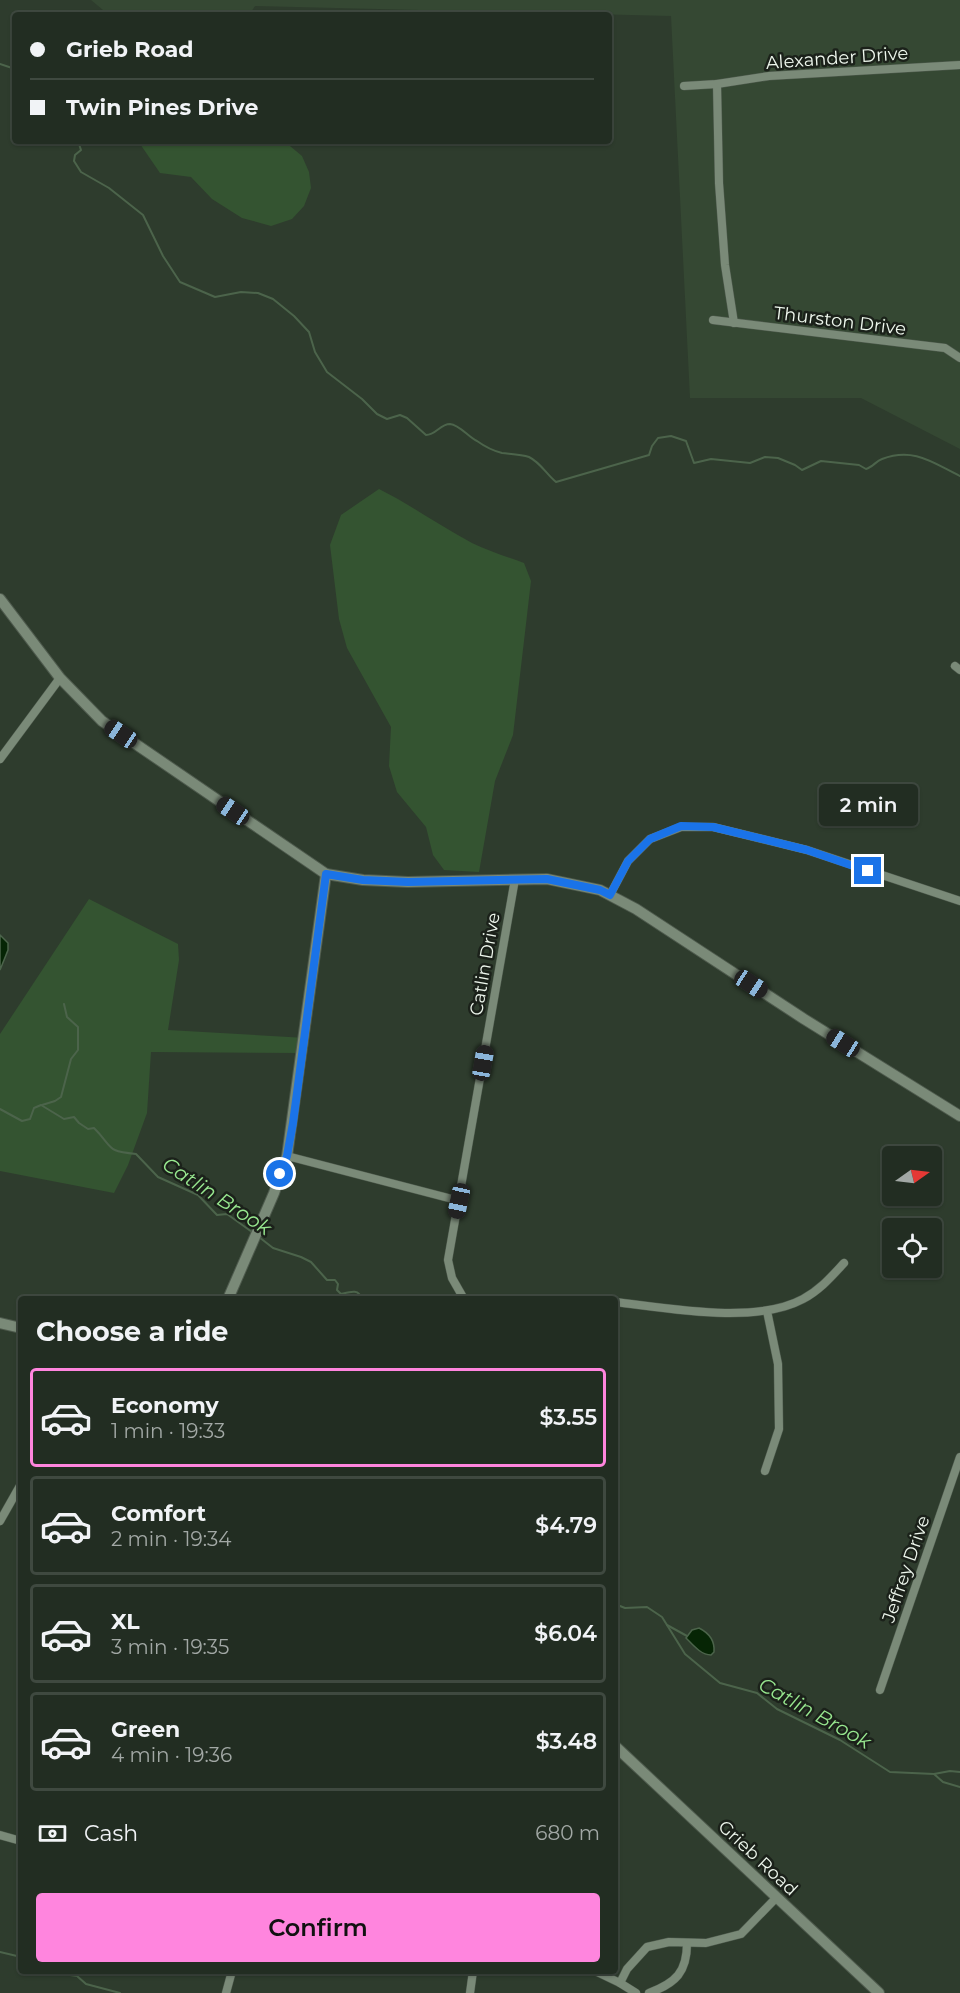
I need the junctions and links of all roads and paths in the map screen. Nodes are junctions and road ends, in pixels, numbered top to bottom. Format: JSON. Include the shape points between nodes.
{"nodes":[{"id":1,"x":960,"y":65,"type":"edge"},
{"id":2,"x":717,"y":84,"type":"junction"},
{"id":3,"x":684,"y":86,"type":"dead end"},
{"id":4,"x":713,"y":321,"type":"dead end"},
{"id":5,"x":734,"y":323,"type":"junction"},
{"id":6,"x":960,"y":358,"type":"edge"},
{"id":7,"x":0,"y":599,"type":"edge"},
{"id":8,"x":60,"y":678,"type":"junction"},
{"id":9,"x":0,"y":759,"type":"edge"},
{"id":10,"x":326,"y":874,"type":"junction"},
{"id":11,"x":515,"y":879,"type":"junction"},
{"id":12,"x":610,"y":895,"type":"junction"},
{"id":13,"x":960,"y":901,"type":"edge"},
{"id":14,"x":960,"y":1116,"type":"edge"},
{"id":15,"x":287,"y":1156,"type":"junction"},
{"id":16,"x":459,"y":1201,"type":"junction"},
{"id":17,"x":844,"y":1263,"type":"dead end"},
{"id":18,"x":229,"y":1296,"type":"edge"},
{"id":19,"x":462,"y":1296,"type":"edge"},
{"id":20,"x":618,"y":1302,"type":"edge"},
{"id":21,"x":767,"y":1311,"type":"junction"},
{"id":22,"x":0,"y":1323,"type":"edge"},
{"id":23,"x":18,"y":1327,"type":"edge"},
{"id":24,"x":960,"y":1457,"type":"edge"},
{"id":25,"x":765,"y":1471,"type":"dead end"},
{"id":26,"x":18,"y":1489,"type":"edge"},
{"id":27,"x":0,"y":1521,"type":"edge"},
{"id":28,"x":880,"y":1690,"type":"dead end"},
{"id":29,"x":618,"y":1749,"type":"edge"},
{"id":30,"x":0,"y":1835,"type":"edge"},
{"id":31,"x":18,"y":1840,"type":"edge"},
{"id":32,"x":776,"y":1898,"type":"junction"},
{"id":33,"x":687,"y":1943,"type":"junction"},
{"id":34,"x":231,"y":1974,"type":"edge"},
{"id":35,"x":473,"y":1974,"type":"edge"},
{"id":36,"x":601,"y":1974,"type":"edge"},
{"id":37,"x":620,"y":1983,"type":"junction"},
{"id":38,"x":226,"y":1993,"type":"edge"},
{"id":39,"x":470,"y":1993,"type":"edge"},
{"id":40,"x":636,"y":1993,"type":"edge"},
{"id":41,"x":649,"y":1993,"type":"edge"},
{"id":42,"x":879,"y":1993,"type":"edge"}],
"edges":[{"from":1,"to":2,"type":"street","name":"Alexander Drive","via":[[769,76]]},
{"from":2,"to":3,"type":"street","name":"Alexander Drive"},
{"from":2,"to":5,"type":"street","via":[[719,183]]},
{"from":4,"to":5,"type":"street","name":"Thurston Drive"},
{"from":5,"to":6,"type":"street","name":"Thurston Drive","via":[[945,348]]},
{"from":7,"to":8,"type":"main road"},
{"from":8,"to":9,"type":"street"},
{"from":8,"to":10,"type":"main road","via":[[102,721]]},
{"from":10,"to":11,"type":"main road","via":[[408,882]]},
{"from":10,"to":15,"type":"main road"},
{"from":11,"to":12,"type":"main road","via":[[547,879]]},
{"from":11,"to":16,"type":"street","name":"Catlin Drive"},
{"from":12,"to":13,"type":"street","via":[[628,861],[650,839],[681,826],[713,827],[807,850]]},
{"from":12,"to":14,"type":"main road"},
{"from":15,"to":16,"type":"street"},
{"from":15,"to":18,"type":"main road"},
{"from":16,"to":19,"type":"street","name":"Catlin Drive","via":[[448,1260]]},
{"from":17,"to":21,"type":"street","via":[[822,1287],[801,1300]]},
{"from":20,"to":21,"type":"street","via":[[704,1313]]},
{"from":21,"to":25,"type":"street","via":[[778,1364],[779,1429]]},
{"from":22,"to":23,"type":"main road"},
{"from":24,"to":28,"type":"street","name":"Jeffrey Drive"},
{"from":26,"to":27,"type":"street"},
{"from":29,"to":32,"type":"main road","name":"Grieb Road"},
{"from":30,"to":31,"type":"street"},
{"from":32,"to":33,"type":"street","via":[[741,1934],[706,1943]]},
{"from":32,"to":42,"type":"main road","name":"Grieb Road"},
{"from":33,"to":37,"type":"street","via":[[647,1947]]},
{"from":33,"to":41,"type":"street","via":[[687,1961],[676,1977]]},
{"from":34,"to":38,"type":"street"},
{"from":35,"to":39,"type":"street"},
{"from":36,"to":37,"type":"street"},
{"from":37,"to":40,"type":"street"}]}
